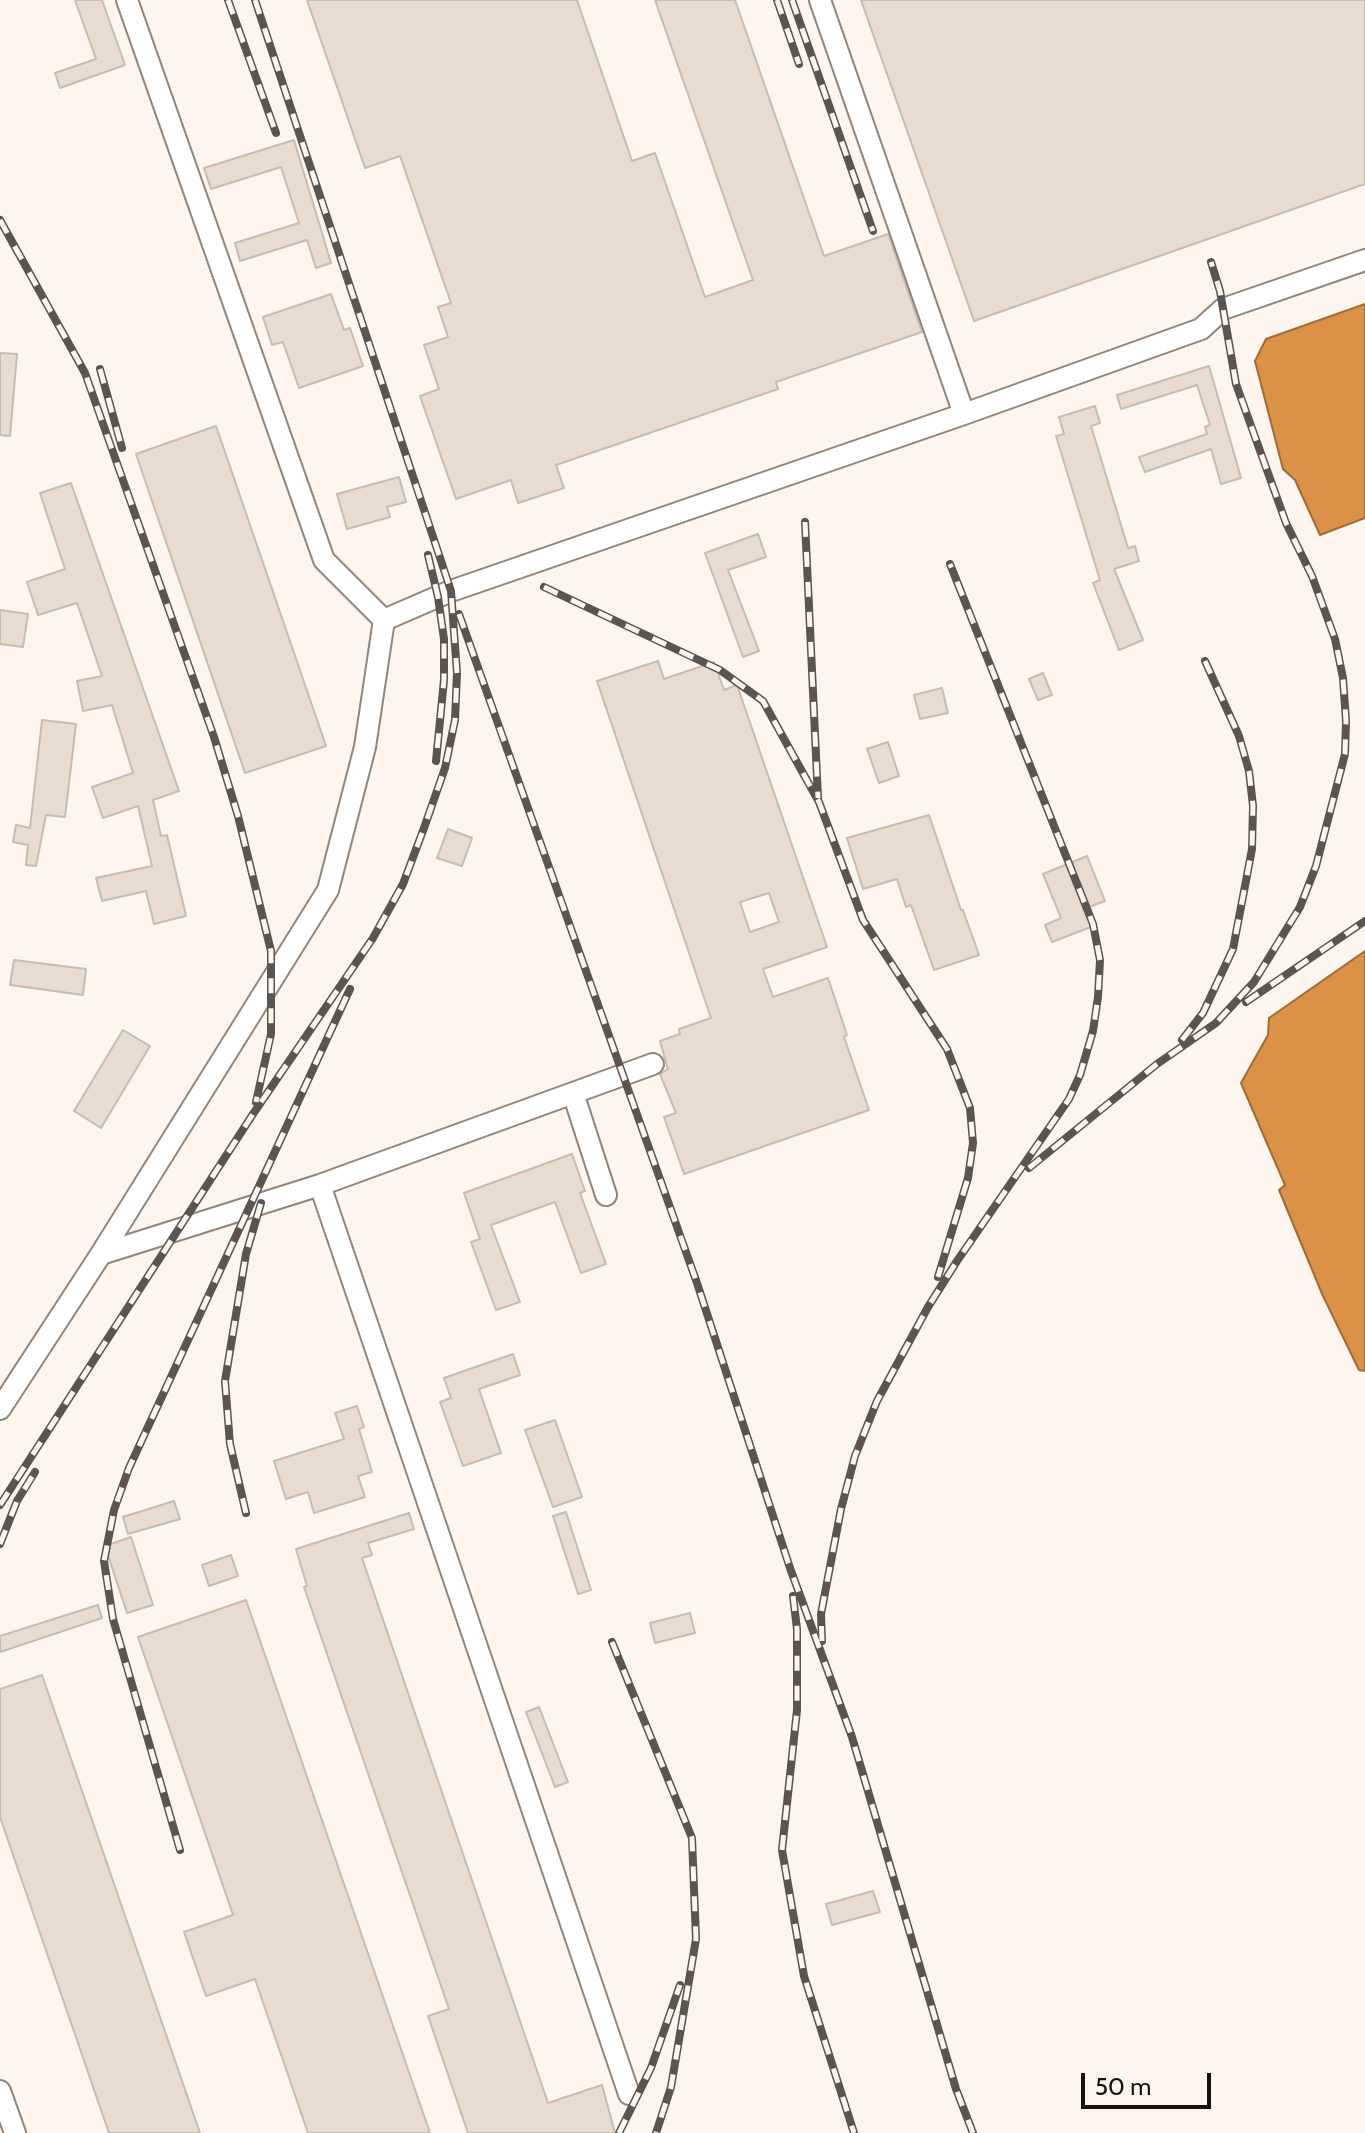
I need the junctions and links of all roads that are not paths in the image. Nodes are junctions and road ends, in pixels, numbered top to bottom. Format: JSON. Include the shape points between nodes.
{"nodes":[{"id":1,"x":127,"y":0,"type":"edge"},
{"id":2,"x":820,"y":0,"type":"edge"},
{"id":3,"x":1365,"y":260,"type":"edge"},
{"id":4,"x":964,"y":414,"type":"junction"},
{"id":5,"x":384,"y":620,"type":"junction"},
{"id":6,"x":653,"y":1064,"type":"dead end"},
{"id":7,"x":573,"y":1093,"type":"junction"},
{"id":8,"x":320,"y":1185,"type":"junction"},
{"id":9,"x":606,"y":1195,"type":"dead end"},
{"id":10,"x":101,"y":1254,"type":"junction"},
{"id":11,"x":0,"y":1409,"type":"edge"},
{"id":12,"x":0,"y":2091,"type":"edge"},
{"id":13,"x":629,"y":2094,"type":"dead end"},
{"id":14,"x":15,"y":2133,"type":"edge"}],
"edges":[{"from":1,"to":5,"type":"lane","via":[[324,560]]},
{"from":2,"to":4,"type":"lane"},
{"from":3,"to":4,"type":"lane","via":[[1223,309],[1201,329]]},
{"from":4,"to":5,"type":"lane","via":[[451,591]]},
{"from":5,"to":10,"type":"lane","via":[[365,747],[328,890]]},
{"from":6,"to":7,"type":"lane"},
{"from":7,"to":8,"type":"lane"},
{"from":7,"to":9,"type":"lane"},
{"from":8,"to":10,"type":"lane"},
{"from":8,"to":13,"type":"lane"},
{"from":10,"to":11,"type":"lane"},
{"from":12,"to":14,"type":"lane"}]}
